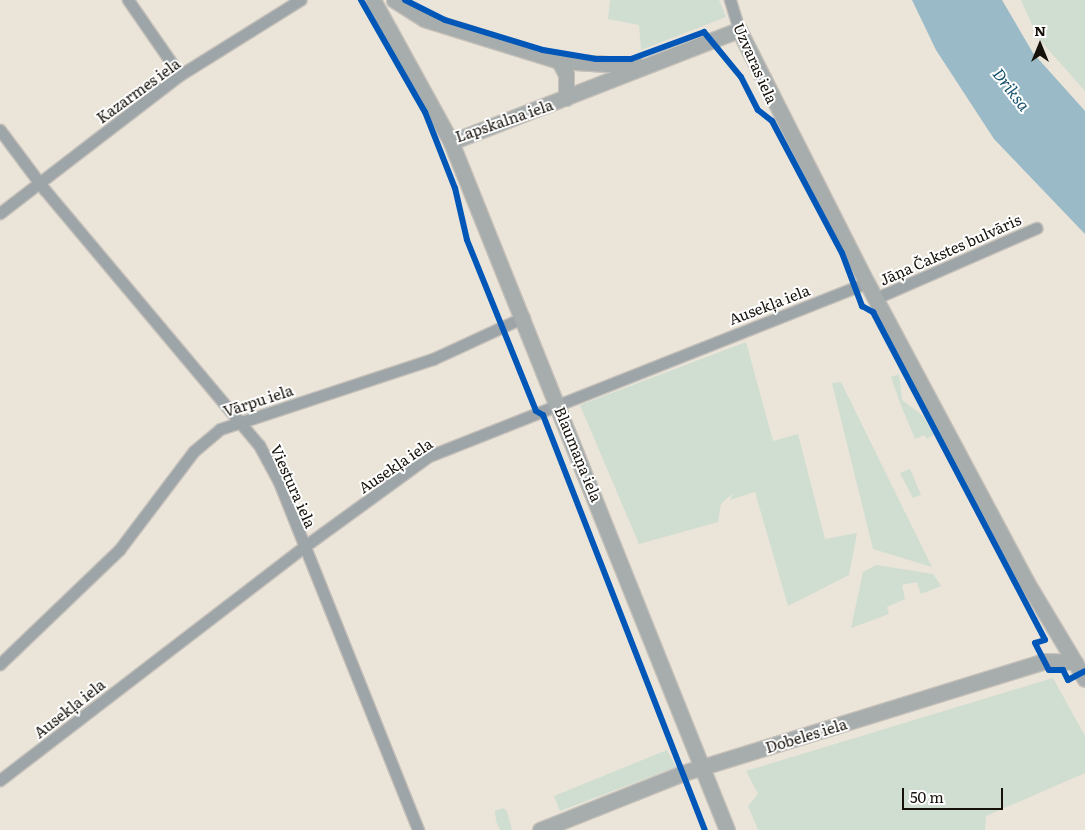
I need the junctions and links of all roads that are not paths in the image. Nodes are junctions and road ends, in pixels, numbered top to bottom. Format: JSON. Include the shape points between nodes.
{"nodes":[{"id":1,"x":128,"y":0,"type":"edge"},
{"id":2,"x":300,"y":0,"type":"edge"},
{"id":3,"x":373,"y":0,"type":"edge"},
{"id":4,"x":394,"y":0,"type":"edge"},
{"id":5,"x":730,"y":0,"type":"edge"},
{"id":6,"x":740,"y":30,"type":"junction"},
{"id":7,"x":558,"y":61,"type":"junction"},
{"id":8,"x":650,"y":66,"type":"junction"},
{"id":9,"x":180,"y":76,"type":"junction"},
{"id":10,"x":566,"y":98,"type":"junction"},
{"id":11,"x":0,"y":130,"type":"edge"},
{"id":12,"x":451,"y":142,"type":"junction"},
{"id":13,"x":38,"y":182,"type":"junction"},
{"id":14,"x":0,"y":213,"type":"edge"},
{"id":15,"x":1036,"y":228,"type":"dead end"},
{"id":16,"x":867,"y":283,"type":"junction"},
{"id":17,"x":876,"y":298,"type":"junction"},
{"id":18,"x":524,"y":316,"type":"junction"},
{"id":19,"x":558,"y":402,"type":"junction"},
{"id":20,"x":238,"y":421,"type":"junction"},
{"id":21,"x":305,"y":546,"type":"junction"},
{"id":22,"x":1075,"y":662,"type":"junction"},
{"id":23,"x":0,"y":664,"type":"edge"},
{"id":24,"x":1085,"y":679,"type":"edge"},
{"id":25,"x":704,"y":767,"type":"junction"},
{"id":26,"x":0,"y":780,"type":"edge"},
{"id":27,"x":418,"y":830,"type":"edge"},
{"id":28,"x":540,"y":830,"type":"edge"},
{"id":29,"x":727,"y":830,"type":"edge"}],
"edges":[{"from":1,"to":9,"type":"street"},
{"from":2,"to":9,"type":"street","name":"Kazarmes iela"},
{"from":3,"to":12,"type":"main road","name":"Lapskalna iela"},
{"from":4,"to":7,"type":"main road","name":"Lapskalna iela","via":[[424,19]]},
{"from":5,"to":6,"type":"street","name":"Uzvaras iela"},
{"from":6,"to":8,"type":"main road","name":"Lapskalna iela"},
{"from":6,"to":16,"type":"main road","name":"Uzvaras iela"},
{"from":7,"to":8,"type":"main road","name":"Lapskalna iela"},
{"from":7,"to":10,"type":"main road","via":[[566,74]]},
{"from":8,"to":10,"type":"main road","name":"Lapskalna iela"},
{"from":9,"to":13,"type":"street","name":"Kazarmes iela"},
{"from":10,"to":12,"type":"main road","name":"Lapskalna iela"},
{"from":11,"to":13,"type":"street","name":"Viestura iela"},
{"from":12,"to":18,"type":"main road","name":"Blaumaņa iela"},
{"from":13,"to":14,"type":"street","name":"Kazarmes iela"},
{"from":13,"to":20,"type":"street","name":"Viestura iela"},
{"from":15,"to":17,"type":"street","name":"Jāņa Čakstes bulvāris"},
{"from":16,"to":17,"type":"main road","name":"Uzvaras iela"},
{"from":16,"to":19,"type":"street","name":"Ausekļa iela"},
{"from":17,"to":22,"type":"main road","name":"Uzvaras iela","via":[[1026,581]]},
{"from":18,"to":19,"type":"main road","name":"Blaumaņa iela"},
{"from":18,"to":20,"type":"street","name":"Vārpu iela","via":[[433,358]]},
{"from":19,"to":21,"type":"street","name":"Ausekļa iela","via":[[429,456]]},
{"from":19,"to":25,"type":"main road","name":"Blaumaņa iela"},
{"from":20,"to":21,"type":"street","name":"Viestura iela","via":[[259,445]]},
{"from":20,"to":23,"type":"street","name":"Vārpu iela","via":[[220,429],[194,451],[120,550]]},
{"from":21,"to":26,"type":"street","name":"Ausekļa iela"},
{"from":21,"to":27,"type":"street","name":"Viestura iela"},
{"from":22,"to":24,"type":"main road","name":"Uzvaras iela"},
{"from":22,"to":25,"type":"main road","name":"Dobeles iela","via":[[1044,660]]},
{"from":25,"to":28,"type":"main road","name":"Dobeles iela"},
{"from":25,"to":29,"type":"main road","name":"Blaumaņa iela"}]}
